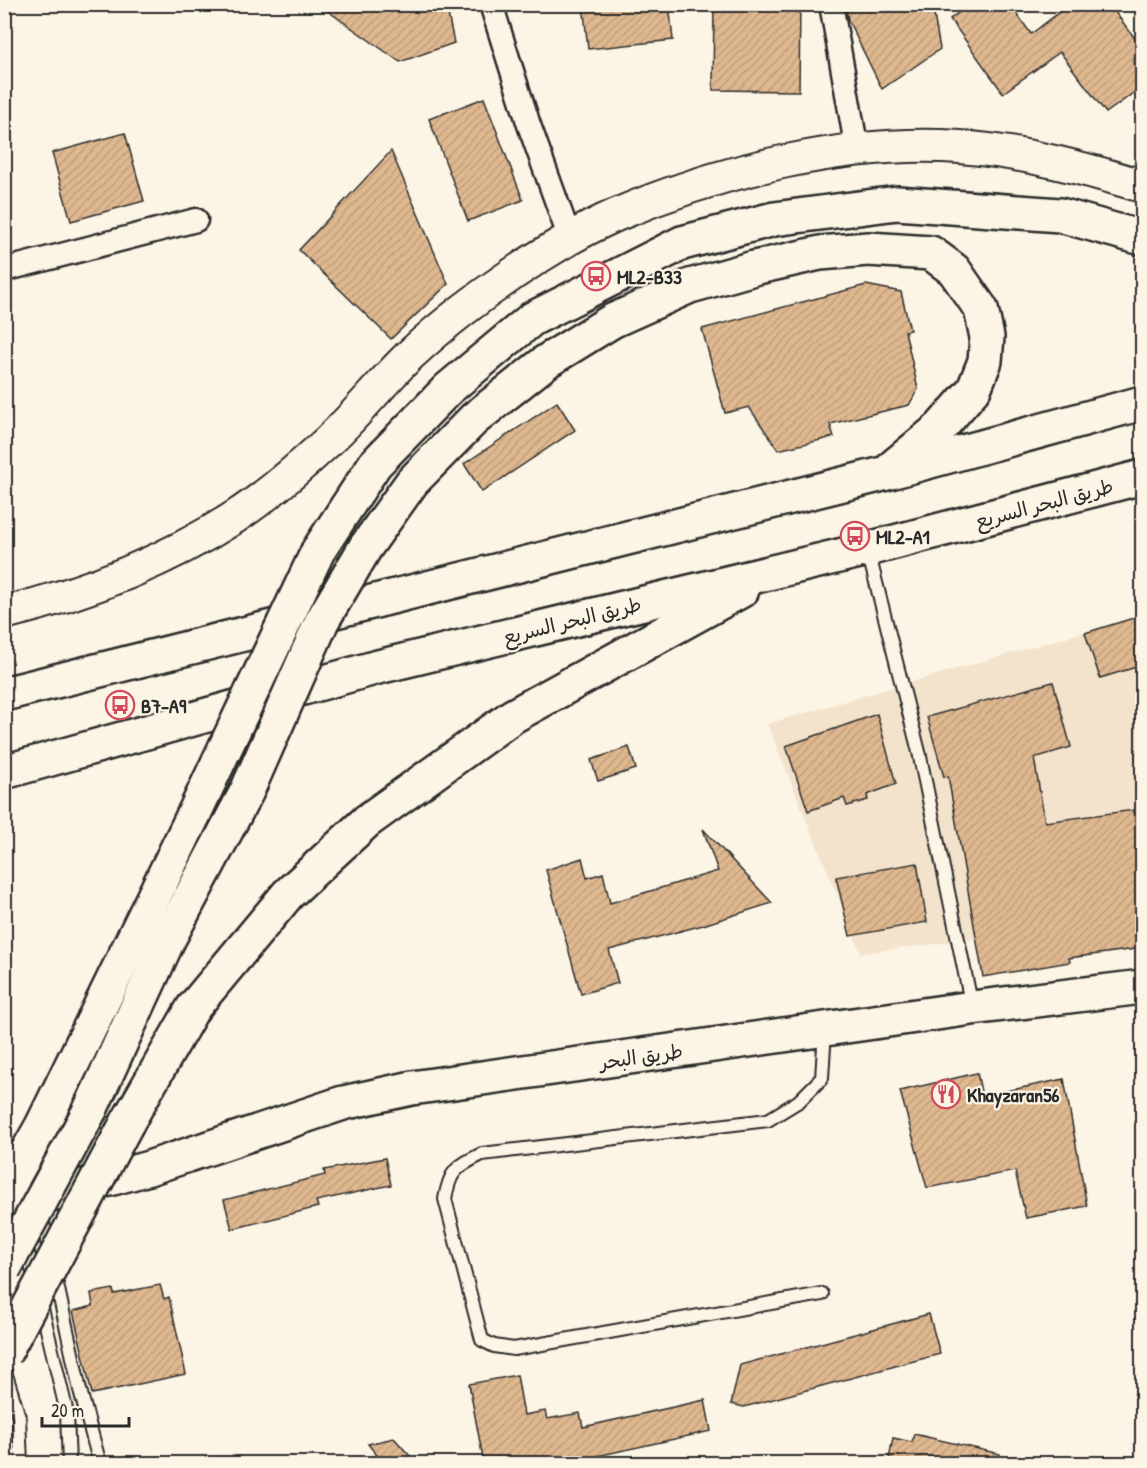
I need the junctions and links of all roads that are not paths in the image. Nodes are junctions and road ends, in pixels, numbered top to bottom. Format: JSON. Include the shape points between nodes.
{"nodes":[{"id":1,"x":491,"y":4,"type":"edge"},
{"id":2,"x":831,"y":4,"type":"edge"},
{"id":3,"x":857,"y":150,"type":"junction"},
{"id":4,"x":1143,"y":186,"type":"edge"},
{"id":5,"x":196,"y":220,"type":"dead end"},
{"id":6,"x":1143,"y":238,"type":"edge"},
{"id":7,"x":570,"y":239,"type":"junction"},
{"id":8,"x":4,"y":270,"type":"edge"},
{"id":9,"x":1143,"y":403,"type":"edge"},
{"id":10,"x":883,"y":474,"type":"junction"},
{"id":11,"x":1143,"y":477,"type":"edge"},
{"id":12,"x":868,"y":549,"type":"junction"},
{"id":13,"x":781,"y":569,"type":"junction"},
{"id":14,"x":4,"y":614,"type":"edge"},
{"id":15,"x":4,"y":694,"type":"edge"},
{"id":16,"x":4,"y":772,"type":"edge"},
{"id":17,"x":1143,"y":987,"type":"edge"},
{"id":18,"x":972,"y":1008,"type":"junction"},
{"id":19,"x":825,"y":1029,"type":"junction"},
{"id":20,"x":16,"y":1201,"type":"edge"},
{"id":21,"x":4,"y":1269,"type":"edge"},
{"id":22,"x":822,"y":1294,"type":"dead end"},
{"id":23,"x":4,"y":1354,"type":"edge"},
{"id":24,"x":4,"y":1368,"type":"edge"},
{"id":25,"x":21,"y":1464,"type":"edge"},
{"id":26,"x":69,"y":1464,"type":"edge"},
{"id":27,"x":100,"y":1464,"type":"edge"}],
"edges":[{"from":1,"to":7,"type":"street"},
{"from":2,"to":3,"type":"street"},
{"from":3,"to":4,"type":"street","via":[[961,147],[1031,157]]},
{"from":3,"to":7,"type":"street","via":[[727,177],[614,216]]},
{"from":5,"to":8,"type":"street"},
{"from":6,"to":20,"type":"highway","bridge":true,"via":[[1060,214],[897,203],[774,219],[682,243],[532,319],[448,389],[375,464],[318,551],[42,1126]]},
{"from":7,"to":14,"type":"street","via":[[463,310],[411,354],[328,442],[236,516],[160,558],[97,585]]},
{"from":9,"to":10,"type":"highway"},
{"from":10,"to":15,"type":"highway"},
{"from":10,"to":21,"type":"highway","bridge":true,"via":[[940,428],[974,389],[985,361],[987,337],[981,309],[954,270],[931,253],[868,249],[820,253],[690,286],[612,321],[547,361],[474,419],[412,482],[365,548],[322,621],[247,791],[168,940],[90,1110]]},
{"from":11,"to":12,"type":"highway","name":"طريق البحر السريع"},
{"from":12,"to":13,"type":"highway","name":"طريق البحر السريع"},
{"from":12,"to":18,"type":"lane","via":[[919,752]]},
{"from":13,"to":16,"type":"highway","name":"طريق البحر السريع","via":[[378,667]]},
{"from":13,"to":23,"type":"highway","bridge":true,"via":[[513,716],[367,821],[288,894],[193,1008]]},
{"from":17,"to":18,"type":"highway","name":"طريق البحر"},
{"from":18,"to":19,"type":"highway","name":"طريق البحر"},
{"from":19,"to":20,"type":"highway","name":"طريق البحر","via":[[412,1088],[343,1103],[149,1168]]},
{"from":19,"to":22,"type":"lane","via":[[822,1078],[799,1101],[768,1120],[482,1154],[460,1164],[448,1180],[445,1199],[482,1340],[494,1346],[514,1348]]},
{"from":20,"to":26,"type":"lane","via":[[67,1413]]},
{"from":20,"to":27,"type":"lane","via":[[80,1390]]},
{"from":24,"to":25,"type":"lane","via":[[19,1418]]}]}
